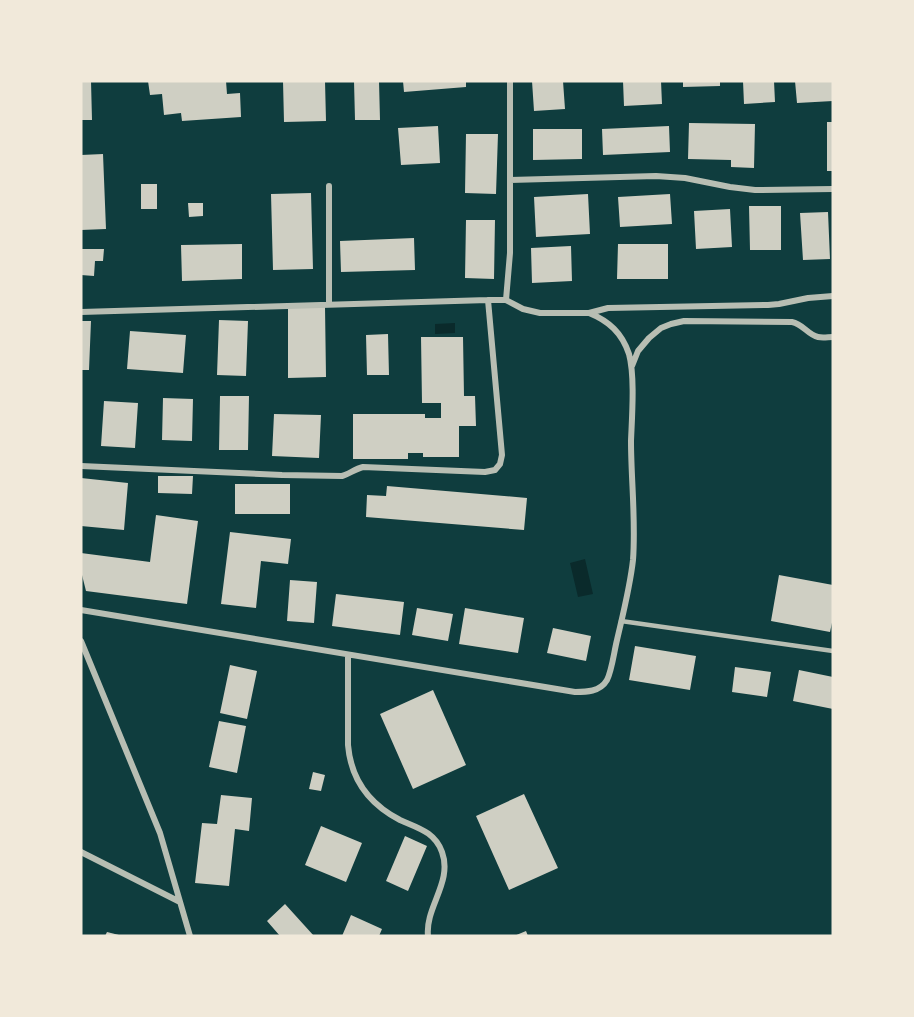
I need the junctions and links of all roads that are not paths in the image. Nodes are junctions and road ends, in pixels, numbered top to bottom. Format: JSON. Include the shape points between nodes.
{"nodes":[{"id":1,"x":510,"y":81,"type":"edge"},
{"id":2,"x":510,"y":180,"type":"junction"},
{"id":3,"x":329,"y":186,"type":"dead end"},
{"id":4,"x":833,"y":189,"type":"edge"},
{"id":5,"x":833,"y":296,"type":"edge"},
{"id":6,"x":488,"y":300,"type":"junction"},
{"id":7,"x":506,"y":300,"type":"junction"},
{"id":8,"x":329,"y":304,"type":"junction"},
{"id":9,"x":81,"y":312,"type":"edge"},
{"id":10,"x":589,"y":313,"type":"junction"},
{"id":11,"x":833,"y":337,"type":"edge"},
{"id":12,"x":632,"y":366,"type":"junction"},
{"id":13,"x":81,"y":466,"type":"edge"},
{"id":14,"x":81,"y":610,"type":"edge"},
{"id":15,"x":621,"y":621,"type":"junction"},
{"id":16,"x":81,"y":640,"type":"edge"},
{"id":17,"x":833,"y":651,"type":"edge"},
{"id":18,"x":348,"y":655,"type":"junction"},
{"id":19,"x":81,"y":852,"type":"edge"},
{"id":20,"x":180,"y":902,"type":"junction"},
{"id":21,"x":190,"y":936,"type":"edge"},
{"id":22,"x":428,"y":936,"type":"edge"}],
"edges":[{"from":1,"to":2,"type":"street"},
{"from":2,"to":4,"type":"street","via":[[656,176],[755,190]]},
{"from":2,"to":7,"type":"street"},
{"from":3,"to":8,"type":"street"},
{"from":5,"to":10,"type":"street","via":[[779,304],[608,308]]},
{"from":6,"to":7,"type":"street"},
{"from":6,"to":8,"type":"street"},
{"from":6,"to":13,"type":"street","via":[[502,454],[495,470],[363,467],[342,476]]},
{"from":7,"to":10,"type":"street","via":[[532,312]]},
{"from":8,"to":9,"type":"street"},
{"from":10,"to":12,"type":"street","via":[[607,321],[616,331]]},
{"from":11,"to":12,"type":"street","via":[[814,336],[792,322],[684,321],[652,335],[638,351]]},
{"from":12,"to":15,"type":"street","via":[[634,534],[632,569]]},
{"from":14,"to":18,"type":"street"},
{"from":15,"to":17,"type":"lane"},
{"from":15,"to":18,"type":"street","via":[[607,681],[600,688],[584,692]]},
{"from":16,"to":20,"type":"street","via":[[160,833]]},
{"from":18,"to":22,"type":"street","via":[[348,745],[355,774],[377,805],[425,830],[437,842],[445,862],[428,920]]},
{"from":19,"to":20,"type":"street"},
{"from":20,"to":21,"type":"street"}]}
